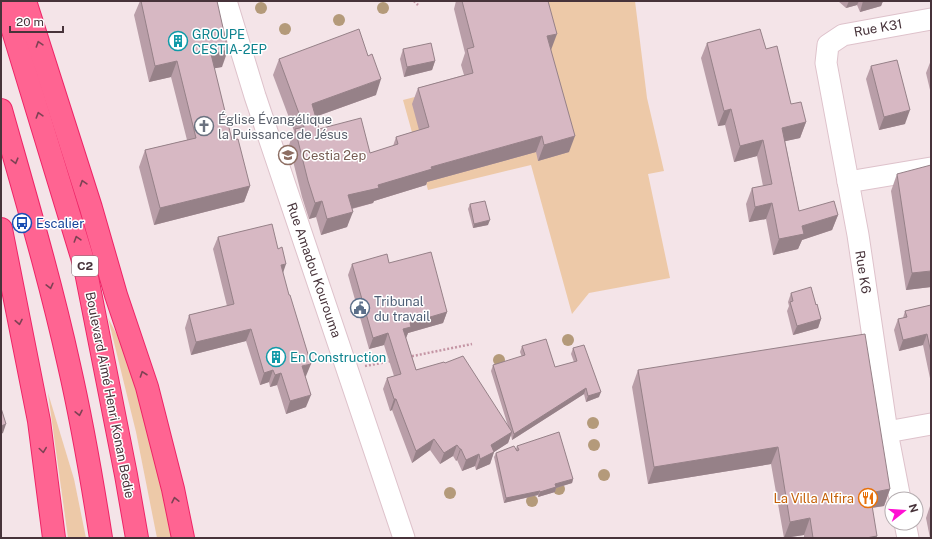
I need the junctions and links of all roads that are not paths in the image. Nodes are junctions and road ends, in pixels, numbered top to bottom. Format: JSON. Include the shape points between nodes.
{"nodes":[{"id":1,"x":4,"y":1,"type":"edge"},
{"id":2,"x":25,"y":1,"type":"edge"},
{"id":3,"x":226,"y":1,"type":"edge"},
{"id":4,"x":931,"y":19,"type":"edge"},
{"id":5,"x":828,"y":45,"type":"joint"},
{"id":6,"x":1,"y":110,"type":"edge"},
{"id":7,"x":931,"y":168,"type":"edge"},
{"id":8,"x":848,"y":182,"type":"junction"},
{"id":9,"x":1,"y":229,"type":"edge"},
{"id":10,"x":931,"y":424,"type":"edge"},
{"id":11,"x":888,"y":432,"type":"junction"},
{"id":12,"x":899,"y":491,"type":"edge"},
{"id":13,"x":54,"y":538,"type":"edge"},
{"id":14,"x":101,"y":538,"type":"edge"},
{"id":15,"x":136,"y":538,"type":"edge"},
{"id":16,"x":183,"y":538,"type":"edge"},
{"id":17,"x":404,"y":538,"type":"edge"}],
"edges":[{"from":15,"to":1,"type":"highway","name":"Boulevard Aimé Henri Konan Bedie","number":"C2","one_way":true,"via":[[85,267]]},
{"from":16,"to":2,"type":"highway","one_way":true,"via":[[147,387]]},
{"from":3,"to":17,"type":"street","name":"Rue Amadou Kourouma","via":[[255,96]]},
{"from":4,"to":5,"type":"street","name":"Rue K31","via":[[843,35]]},
{"from":5,"to":8,"type":"street","name":"Rue K6","via":[[826,62]]},
{"from":6,"to":14,"type":"highway","one_way":true,"via":[[46,270],[69,365],[89,461]]},
{"from":7,"to":8,"type":"street"},
{"from":8,"to":11,"type":"street","name":"Rue K6"},
{"from":9,"to":13,"type":"highway","one_way":true,"via":[[39,421]]},
{"from":10,"to":11,"type":"street"},
{"from":11,"to":12,"type":"street","name":"Rue K6"}]}
